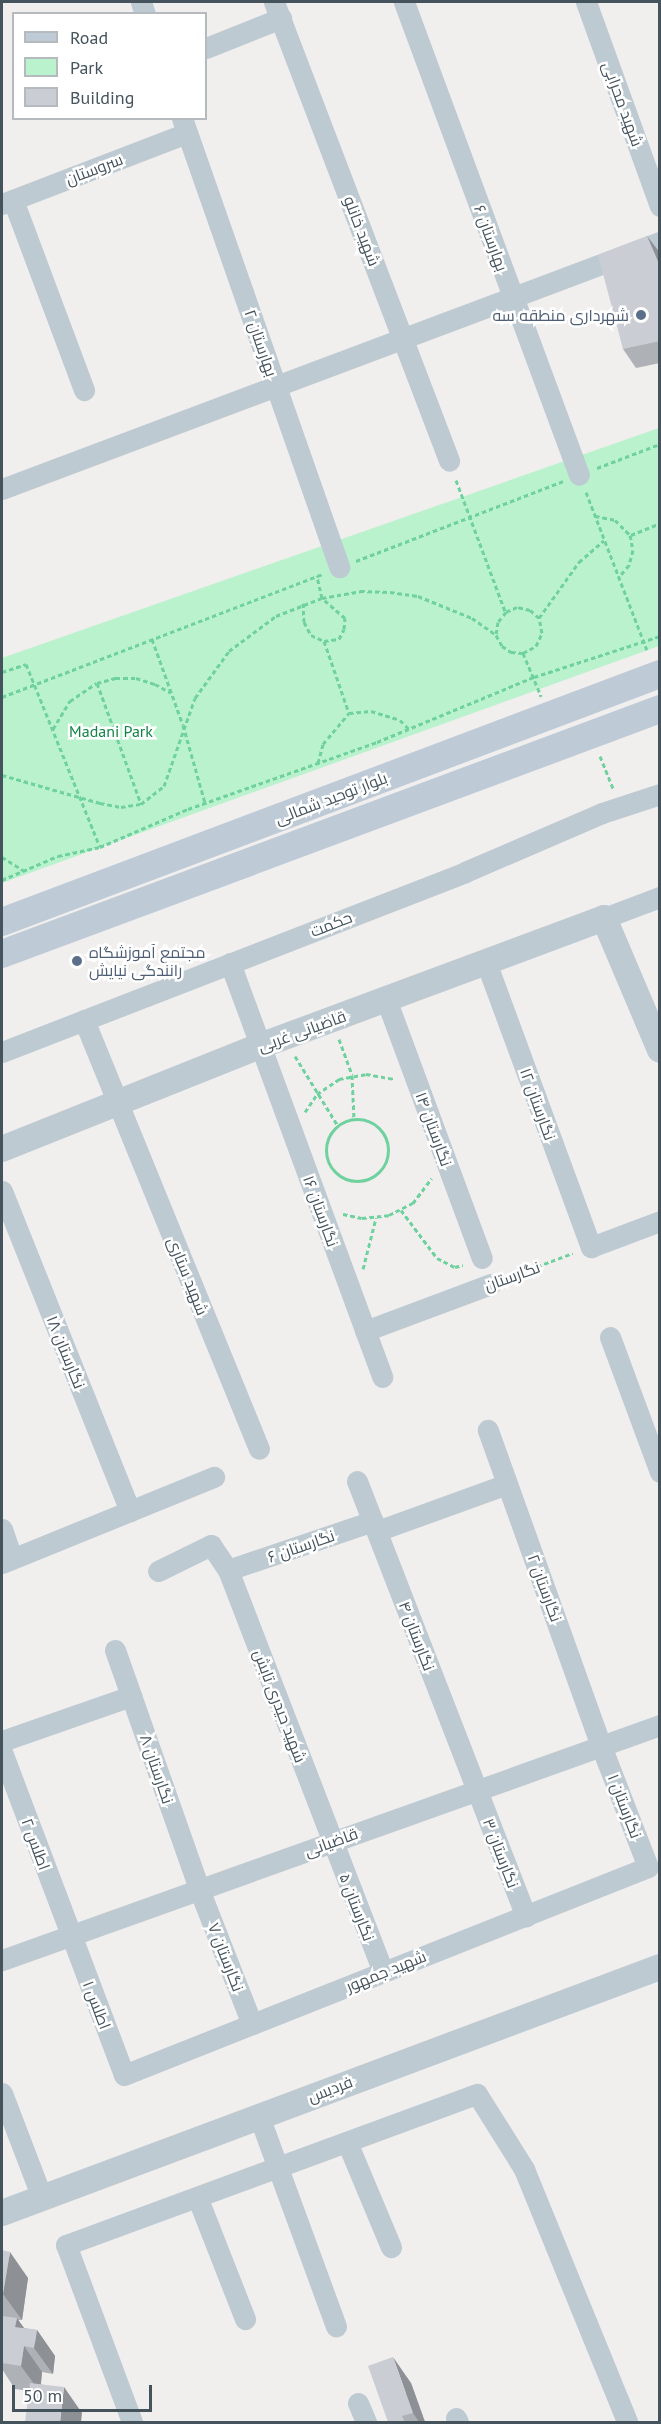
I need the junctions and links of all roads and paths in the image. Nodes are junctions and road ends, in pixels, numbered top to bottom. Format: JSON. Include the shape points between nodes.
{"nodes":[{"id":1,"x":404,"y":2,"type":"edge"},
{"id":2,"x":586,"y":2,"type":"edge"},
{"id":3,"x":278,"y":10,"type":"edge"},
{"id":4,"x":207,"y":47,"type":"edge"},
{"id":5,"x":184,"y":126,"type":"edge"},
{"id":6,"x":7,"y":202,"type":"edge"},
{"id":7,"x":660,"y":206,"type":"edge"},
{"id":8,"x":660,"y":242,"type":"edge"},
{"id":9,"x":513,"y":297,"type":"junction"},
{"id":10,"x":402,"y":339,"type":"junction"},
{"id":11,"x":276,"y":386,"type":"junction"},
{"id":12,"x":84,"y":390,"type":"dead end"},
{"id":13,"x":449,"y":461,"type":"joint"},
{"id":14,"x":579,"y":475,"type":"joint"},
{"id":15,"x":2,"y":489,"type":"edge"},
{"id":16,"x":595,"y":516,"type":"junction"},
{"id":17,"x":660,"y":523,"type":"edge"},
{"id":18,"x":630,"y":535,"type":"junction"},
{"id":19,"x":604,"y":540,"type":"junction"},
{"id":20,"x":339,"y":567,"type":"dead end"},
{"id":21,"x":317,"y":576,"type":"dead end"},
{"id":22,"x":619,"y":577,"type":"junction"},
{"id":23,"x":322,"y":598,"type":"junction"},
{"id":24,"x":303,"y":603,"type":"junction"},
{"id":25,"x":506,"y":612,"type":"junction"},
{"id":26,"x":539,"y":618,"type":"junction"},
{"id":27,"x":496,"y":635,"type":"junction"},
{"id":28,"x":660,"y":636,"type":"edge"},
{"id":29,"x":152,"y":639,"type":"dead end"},
{"id":30,"x":643,"y":640,"type":"junction"},
{"id":31,"x":324,"y":641,"type":"junction"},
{"id":32,"x":523,"y":653,"type":"junction"},
{"id":33,"x":653,"y":662,"type":"edge"},
{"id":34,"x":2,"y":672,"type":"edge"},
{"id":35,"x":534,"y":677,"type":"junction"},
{"id":36,"x":97,"y":683,"type":"junction"},
{"id":37,"x":172,"y":694,"type":"junction"},
{"id":38,"x":660,"y":710,"type":"edge"},
{"id":39,"x":349,"y":713,"type":"junction"},
{"id":40,"x":549,"y":716,"type":"junction"},
{"id":41,"x":183,"y":726,"type":"junction"},
{"id":42,"x":409,"y":729,"type":"junction"},
{"id":43,"x":53,"y":730,"type":"junction"},
{"id":44,"x":591,"y":735,"type":"junction"},
{"id":45,"x":318,"y":763,"type":"junction"},
{"id":46,"x":2,"y":775,"type":"edge"},
{"id":47,"x":660,"y":794,"type":"edge"},
{"id":48,"x":80,"y":796,"type":"junction"},
{"id":49,"x":206,"y":803,"type":"junction"},
{"id":50,"x":141,"y":804,"type":"junction"},
{"id":51,"x":620,"y":807,"type":"junction"},
{"id":52,"x":100,"y":847,"type":"junction"},
{"id":53,"x":2,"y":857,"type":"edge"},
{"id":54,"x":24,"y":871,"type":"junction"},
{"id":55,"x":2,"y":880,"type":"edge"},
{"id":56,"x":660,"y":897,"type":"edge"},
{"id":57,"x":604,"y":918,"type":"junction"},
{"id":58,"x":2,"y":922,"type":"edge"},
{"id":59,"x":2,"y":954,"type":"edge"},
{"id":60,"x":486,"y":962,"type":"junction"},
{"id":61,"x":230,"y":963,"type":"junction"},
{"id":62,"x":386,"y":999,"type":"junction"},
{"id":63,"x":84,"y":1020,"type":"junction"},
{"id":64,"x":331,"y":1020,"type":"junction"},
{"id":65,"x":289,"y":1035,"type":"junction"},
{"id":66,"x":260,"y":1046,"type":"junction"},
{"id":67,"x":660,"y":1050,"type":"edge"},
{"id":68,"x":2,"y":1053,"type":"edge"},
{"id":69,"x":352,"y":1076,"type":"junction"},
{"id":70,"x":317,"y":1094,"type":"junction"},
{"id":71,"x":424,"y":1101,"type":"junction"},
{"id":72,"x":118,"y":1103,"type":"junction"},
{"id":73,"x":354,"y":1119,"type":"junction"},
{"id":74,"x":338,"y":1126,"type":"junction"},
{"id":75,"x":296,"y":1143,"type":"junction"},
{"id":76,"x":439,"y":1143,"type":"junction"},
{"id":77,"x":2,"y":1149,"type":"edge"},
{"id":78,"x":2,"y":1191,"type":"edge"},
{"id":79,"x":315,"y":1194,"type":"junction"},
{"id":80,"x":401,"y":1210,"type":"junction"},
{"id":81,"x":376,"y":1218,"type":"junction"},
{"id":82,"x":660,"y":1221,"type":"edge"},
{"id":83,"x":591,"y":1247,"type":"junction"},
{"id":84,"x":482,"y":1258,"type":"joint"},
{"id":85,"x":491,"y":1284,"type":"joint"},
{"id":86,"x":351,"y":1294,"type":"junction"},
{"id":87,"x":365,"y":1331,"type":"junction"},
{"id":88,"x":610,"y":1337,"type":"dead end"},
{"id":89,"x":382,"y":1377,"type":"dead end"},
{"id":90,"x":488,"y":1430,"type":"dead end"},
{"id":91,"x":259,"y":1449,"type":"dead end"},
{"id":92,"x":660,"y":1472,"type":"edge"},
{"id":93,"x":214,"y":1477,"type":"dead end"},
{"id":94,"x":357,"y":1481,"type":"dead end"},
{"id":95,"x":507,"y":1484,"type":"junction"},
{"id":96,"x":130,"y":1512,"type":"junction"},
{"id":97,"x":375,"y":1526,"type":"junction"},
{"id":98,"x":2,"y":1529,"type":"edge"},
{"id":99,"x":7,"y":1561,"type":"edge"},
{"id":100,"x":228,"y":1570,"type":"junction"},
{"id":101,"x":158,"y":1571,"type":"dead end"},
{"id":102,"x":115,"y":1650,"type":"dead end"},
{"id":103,"x":131,"y":1696,"type":"junction"},
{"id":104,"x":660,"y":1725,"type":"edge"},
{"id":105,"x":2,"y":1741,"type":"edge"},
{"id":106,"x":601,"y":1746,"type":"junction"},
{"id":107,"x":2,"y":1752,"type":"edge"},
{"id":108,"x":477,"y":1790,"type":"junction"},
{"id":109,"x":332,"y":1842,"type":"junction"},
{"id":110,"x":648,"y":1867,"type":"joint"},
{"id":111,"x":199,"y":1889,"type":"junction"},
{"id":112,"x":526,"y":1916,"type":"junction"},
{"id":113,"x":70,"y":1935,"type":"junction"},
{"id":114,"x":2,"y":1960,"type":"edge"},
{"id":115,"x":660,"y":1966,"type":"edge"},
{"id":116,"x":383,"y":1972,"type":"junction"},
{"id":117,"x":252,"y":2024,"type":"junction"},
{"id":118,"x":124,"y":2075,"type":"joint"},
{"id":119,"x":2,"y":2093,"type":"edge"},
{"id":120,"x":259,"y":2116,"type":"junction"},
{"id":121,"x":347,"y":2142,"type":"junction"},
{"id":122,"x":278,"y":2170,"type":"junction"},
{"id":123,"x":42,"y":2198,"type":"junction"},
{"id":124,"x":198,"y":2199,"type":"junction"},
{"id":125,"x":2,"y":2213,"type":"edge"},
{"id":126,"x":391,"y":2247,"type":"dead end"},
{"id":127,"x":245,"y":2319,"type":"dead end"},
{"id":128,"x":336,"y":2326,"type":"dead end"},
{"id":129,"x":132,"y":2422,"type":"edge"},
{"id":130,"x":627,"y":2422,"type":"edge"}],
"edges":[{"from":1,"to":9,"type":"street","name":"بهارستان ۶"},
{"from":2,"to":7,"type":"street","name":"شهید محرابی"},
{"from":3,"to":4,"type":"street"},
{"from":3,"to":10,"type":"street","name":"شهید خانلو"},
{"from":5,"to":6,"type":"street","name":"سروستان"},
{"from":5,"to":11,"type":"street","name":"بهارستان ۲"},
{"from":6,"to":12,"type":"street"},
{"from":8,"to":9,"type":"street"},
{"from":9,"to":10,"type":"street"},
{"from":9,"to":14,"type":"street","name":"بهارستان ۶"},
{"from":10,"to":11,"type":"street"},
{"from":10,"to":13,"type":"street","name":"شهید خانلو"},
{"from":11,"to":15,"type":"street"},
{"from":11,"to":20,"type":"street","name":"بهارستان ۲"},
{"from":13,"to":25,"type":"path"},
{"from":14,"to":16,"type":"path"},
{"from":16,"to":18,"type":"path","via":[[615,520]]},
{"from":16,"to":19,"type":"path"},
{"from":17,"to":18,"type":"path"},
{"from":18,"to":22,"type":"path","via":[[633,550],[629,566]]},
{"from":19,"to":22,"type":"path"},
{"from":19,"to":26,"type":"path","via":[[579,562]]},
{"from":21,"to":23,"type":"path"},
{"from":22,"to":30,"type":"path"},
{"from":23,"to":24,"type":"path"},
{"from":23,"to":27,"type":"path","via":[[360,591],[418,596],[472,618]]},
{"from":23,"to":31,"type":"path","via":[[345,618],[339,639]]},
{"from":24,"to":31,"type":"path","via":[[304,622],[311,635]]},
{"from":24,"to":41,"type":"path","via":[[268,621],[230,651],[205,682]]},
{"from":25,"to":26,"type":"path","via":[[524,608]]},
{"from":25,"to":27,"type":"path","via":[[498,622]]},
{"from":26,"to":32,"type":"path","via":[[542,633],[536,646]]},
{"from":27,"to":32,"type":"path","via":[[502,646]]},
{"from":28,"to":30,"type":"path"},
{"from":29,"to":37,"type":"path"},
{"from":30,"to":33,"type":"path"},
{"from":30,"to":35,"type":"path"},
{"from":31,"to":39,"type":"path"},
{"from":32,"to":35,"type":"path"},
{"from":33,"to":40,"type":"main road","name":"بلوار توحید شمالی"},
{"from":34,"to":43,"type":"path","via":[[26,664]]},
{"from":35,"to":40,"type":"path"},
{"from":35,"to":42,"type":"path"},
{"from":36,"to":37,"type":"path","via":[[136,678]]},
{"from":36,"to":43,"type":"path","via":[[70,701]]},
{"from":36,"to":50,"type":"path"},
{"from":37,"to":41,"type":"path"},
{"from":38,"to":44,"type":"main road","name":"بلوار توحید شمالی"},
{"from":39,"to":42,"type":"path","via":[[371,711],[400,720]]},
{"from":39,"to":45,"type":"path","via":[[322,744]]},
{"from":40,"to":58,"type":"main road","name":"بلوار توحید شمالی"},
{"from":41,"to":49,"type":"path"},
{"from":41,"to":50,"type":"path","via":[[164,786]]},
{"from":42,"to":45,"type":"path"},
{"from":43,"to":48,"type":"path"},
{"from":44,"to":51,"type":"path"},
{"from":44,"to":59,"type":"main road","name":"بلوار توحید شمالی"},
{"from":45,"to":49,"type":"path"},
{"from":46,"to":48,"type":"path"},
{"from":47,"to":51,"type":"street","name":"حکمت"},
{"from":48,"to":50,"type":"path","via":[[121,807]]},
{"from":48,"to":52,"type":"path"},
{"from":49,"to":52,"type":"path"},
{"from":51,"to":61,"type":"street","name":"حکمت"},
{"from":52,"to":54,"type":"path","via":[[58,856]]},
{"from":53,"to":54,"type":"path"},
{"from":54,"to":55,"type":"path"},
{"from":56,"to":57,"type":"street"},
{"from":57,"to":60,"type":"street","name":"قاضیانی غربی"},
{"from":57,"to":67,"type":"street"},
{"from":60,"to":62,"type":"street","name":"قاضیانی غربی"},
{"from":60,"to":83,"type":"street","name":"نگارستان ۱۲"},
{"from":61,"to":63,"type":"street","name":"حکمت"},
{"from":61,"to":66,"type":"street","name":"نگارستان ۱۶"},
{"from":62,"to":64,"type":"street","name":"قاضیانی غربی"},
{"from":62,"to":71,"type":"street","name":"نگارستان ۱۴"},
{"from":63,"to":68,"type":"street","name":"حکمت"},
{"from":63,"to":72,"type":"street","name":"شهید ستاری"},
{"from":64,"to":65,"type":"street","name":"قاضیانی غربی"},
{"from":64,"to":69,"type":"path"},
{"from":65,"to":66,"type":"street","name":"قاضیانی غربی"},
{"from":65,"to":70,"type":"path","via":[[296,1059]]},
{"from":66,"to":72,"type":"street","name":"قاضیانی غربی"},
{"from":66,"to":75,"type":"street","name":"نگارستان ۱۶"},
{"from":69,"to":70,"type":"path","via":[[339,1079]]},
{"from":69,"to":71,"type":"path","via":[[392,1078]]},
{"from":69,"to":73,"type":"path"},
{"from":70,"to":74,"type":"path"},
{"from":70,"to":75,"type":"path","via":[[302,1117]]},
{"from":71,"to":76,"type":"street","name":"نگارستان ۱۴"},
{"from":72,"to":77,"type":"street","name":"قاضیانی غربی"},
{"from":72,"to":91,"type":"street","name":"شهید ستاری"},
{"from":73,"to":74,"type":"path"},
{"from":73,"to":74,"type":"path","via":[[371,1122],[384,1134],[387,1143],[382,1168],[369,1179],[343,1178],[330,1166],[326,1149]]},
{"from":75,"to":79,"type":"street","name":"نگارستان ۱۶"},
{"from":76,"to":80,"type":"path","via":[[430,1182]]},
{"from":76,"to":84,"type":"street","name":"نگارستان ۱۴"},
{"from":78,"to":96,"type":"street","name":"نگارستان ۱۸"},
{"from":79,"to":81,"type":"path","via":[[349,1216]]},
{"from":79,"to":86,"type":"street","name":"نگارستان ۱۶"},
{"from":80,"to":81,"type":"path"},
{"from":80,"to":84,"type":"path","via":[[437,1258],[455,1267]]},
{"from":81,"to":86,"type":"path","via":[[359,1284]]},
{"from":82,"to":83,"type":"street"},
{"from":83,"to":85,"type":"path","name":"نگارستان"},
{"from":85,"to":87,"type":"street","name":"نگارستان"},
{"from":86,"to":87,"type":"street","name":"نگارستان ۱۶"},
{"from":87,"to":89,"type":"street","name":"نگارستان ۱۶"},
{"from":88,"to":92,"type":"street"},
{"from":90,"to":95,"type":"street","name":"نگارستان ۲"},
{"from":93,"to":96,"type":"street"},
{"from":94,"to":97,"type":"street","name":"نگارستان ۴"},
{"from":95,"to":97,"type":"street","name":"نگارستان ۶"},
{"from":95,"to":106,"type":"street","name":"نگارستان ۲"},
{"from":96,"to":99,"type":"street"},
{"from":97,"to":100,"type":"street","name":"نگارستان ۶"},
{"from":97,"to":108,"type":"street","name":"نگارستان ۴"},
{"from":98,"to":99,"type":"street"},
{"from":100,"to":101,"type":"street","name":"شهید حیدری تابش","via":[[211,1545]]},
{"from":100,"to":109,"type":"street","name":"شهید حیدری تابش"},
{"from":102,"to":103,"type":"street","name":"نگارستان ۸"},
{"from":103,"to":105,"type":"street"},
{"from":103,"to":111,"type":"street","name":"نگارستان ۸"},
{"from":104,"to":106,"type":"street","name":"قاضیانی"},
{"from":106,"to":108,"type":"street","name":"قاضیانی"},
{"from":106,"to":110,"type":"street","name":"نگارستان ۱"},
{"from":107,"to":113,"type":"street","name":"اطلس ۲"},
{"from":108,"to":109,"type":"street","name":"قاضیانی"},
{"from":108,"to":112,"type":"street","name":"نگارستان ۳"},
{"from":109,"to":111,"type":"street","name":"قاضیانی"},
{"from":109,"to":116,"type":"street","name":"نگارستان ۵"},
{"from":110,"to":112,"type":"street","name":"شهید جمهور"},
{"from":111,"to":113,"type":"street","name":"قاضیانی"},
{"from":111,"to":117,"type":"street","name":"نگارستان ۷"},
{"from":112,"to":116,"type":"street","name":"شهید جمهور"},
{"from":113,"to":114,"type":"street","name":"قاضیانی"},
{"from":113,"to":118,"type":"street","name":"اطلس ۱"},
{"from":115,"to":120,"type":"street","name":"فردیس"},
{"from":116,"to":117,"type":"street","name":"شهید جمهور"},
{"from":117,"to":118,"type":"street","name":"شهید جمهور"},
{"from":119,"to":123,"type":"street"},
{"from":120,"to":122,"type":"street"},
{"from":120,"to":123,"type":"street","name":"فردیس"},
{"from":121,"to":122,"type":"street"},
{"from":121,"to":126,"type":"street"},
{"from":121,"to":130,"type":"street","via":[[477,2094],[524,2169]]},
{"from":122,"to":124,"type":"street"},
{"from":122,"to":128,"type":"street"},
{"from":123,"to":125,"type":"street","name":"فردیس"},
{"from":124,"to":127,"type":"street"},
{"from":124,"to":129,"type":"street","via":[[66,2245]]}]}
